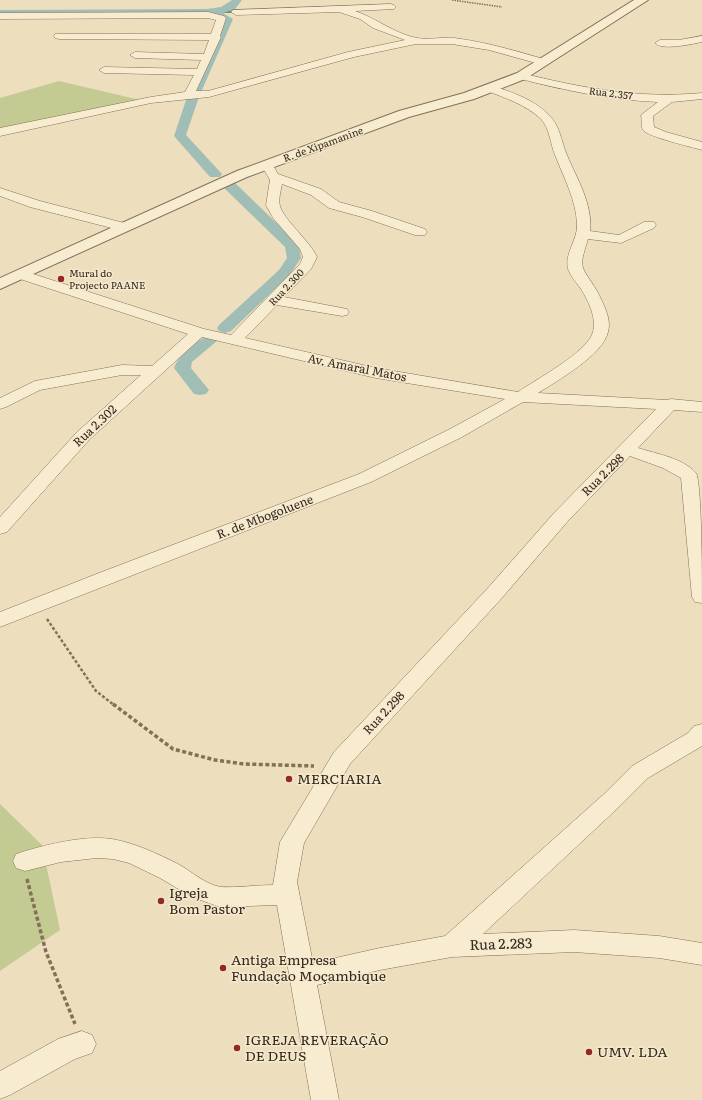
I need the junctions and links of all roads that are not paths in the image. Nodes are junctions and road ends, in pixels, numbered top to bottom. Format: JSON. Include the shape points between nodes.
{"nodes":[{"id":1,"x":309,"y":0,"type":"edge"},
{"id":2,"x":642,"y":0,"type":"edge"},
{"id":3,"x":391,"y":7,"type":"dead end"},
{"id":4,"x":338,"y":8,"type":"junction"},
{"id":5,"x":237,"y":11,"type":"dead end"},
{"id":6,"x":0,"y":16,"type":"edge"},
{"id":7,"x":59,"y":36,"type":"dead end"},
{"id":8,"x":702,"y":39,"type":"edge"},
{"id":9,"x":416,"y":41,"type":"junction"},
{"id":10,"x":660,"y":43,"type":"dead end"},
{"id":11,"x":219,"y":47,"type":"junction"},
{"id":12,"x":134,"y":55,"type":"dead end"},
{"id":13,"x":543,"y":62,"type":"junction"},
{"id":14,"x":104,"y":70,"type":"dead end"},
{"id":15,"x":201,"y":72,"type":"junction"},
{"id":16,"x":521,"y":76,"type":"junction"},
{"id":17,"x":491,"y":88,"type":"junction"},
{"id":18,"x":190,"y":95,"type":"junction"},
{"id":19,"x":702,"y":96,"type":"edge"},
{"id":20,"x":669,"y":99,"type":"junction"},
{"id":21,"x":0,"y":132,"type":"edge"},
{"id":22,"x":702,"y":146,"type":"edge"},
{"id":23,"x":270,"y":170,"type":"junction"},
{"id":24,"x":0,"y":192,"type":"edge"},
{"id":25,"x":649,"y":225,"type":"dead end"},
{"id":26,"x":123,"y":227,"type":"junction"},
{"id":27,"x":420,"y":232,"type":"dead end"},
{"id":28,"x":584,"y":234,"type":"junction"},
{"id":29,"x":22,"y":275,"type":"junction"},
{"id":30,"x":0,"y":284,"type":"edge"},
{"id":31,"x":274,"y":300,"type":"junction"},
{"id":32,"x":342,"y":312,"type":"dead end"},
{"id":33,"x":199,"y":332,"type":"junction"},
{"id":34,"x":234,"y":341,"type":"junction"},
{"id":35,"x":156,"y":371,"type":"junction"},
{"id":36,"x":522,"y":397,"type":"junction"},
{"id":37,"x":0,"y":404,"type":"edge"},
{"id":38,"x":671,"y":404,"type":"junction"},
{"id":39,"x":702,"y":407,"type":"edge"},
{"id":40,"x":628,"y":450,"type":"junction"},
{"id":41,"x":0,"y":528,"type":"edge"},
{"id":42,"x":702,"y":597,"type":"edge"},
{"id":43,"x":0,"y":620,"type":"edge"},
{"id":44,"x":702,"y":732,"type":"edge"},
{"id":45,"x":26,"y":861,"type":"road end"},
{"id":46,"x":287,"y":893,"type":"junction"},
{"id":47,"x":452,"y":946,"type":"junction"},
{"id":48,"x":702,"y":954,"type":"edge"},
{"id":49,"x":302,"y":976,"type":"junction"},
{"id":50,"x":82,"y":1044,"type":"road end"},
{"id":51,"x":0,"y":1086,"type":"edge"},
{"id":52,"x":325,"y":1100,"type":"edge"}],
"edges":[{"from":1,"to":4,"type":"street"},
{"from":2,"to":13,"type":"street","name":"R. de Xipamanine"},
{"from":3,"to":4,"type":"street"},
{"from":4,"to":5,"type":"street"},
{"from":4,"to":9,"type":"street"},
{"from":6,"to":11,"type":"street","via":[[208,16],[221,18]]},
{"from":7,"to":11,"type":"street"},
{"from":8,"to":10,"type":"street"},
{"from":9,"to":13,"type":"street","via":[[452,41],[490,47]]},
{"from":9,"to":18,"type":"street","via":[[352,54],[204,95]]},
{"from":11,"to":12,"type":"street"},
{"from":11,"to":15,"type":"street"},
{"from":13,"to":16,"type":"street","name":"R. de Xipamanine"},
{"from":14,"to":15,"type":"street"},
{"from":15,"to":18,"type":"street"},
{"from":16,"to":17,"type":"street","name":"R. de Xipamanine"},
{"from":16,"to":20,"type":"street","name":"Rua 2.357","via":[[591,92]]},
{"from":17,"to":23,"type":"street","name":"R. de Xipamanine","via":[[404,114]]},
{"from":17,"to":28,"type":"street","via":[[530,106],[545,117],[556,136],[560,153],[576,186],[584,220]]},
{"from":18,"to":21,"type":"street","via":[[144,101]]},
{"from":19,"to":20,"type":"street","name":"Rua 2.357"},
{"from":20,"to":22,"type":"street","via":[[647,115],[648,128],[662,135]]},
{"from":23,"to":26,"type":"street","name":"R. de Xipamanine","via":[[242,174]]},
{"from":23,"to":27,"type":"street","via":[[316,192],[334,205]]},
{"from":23,"to":31,"type":"street","name":"Rua 2.300","via":[[276,180],[273,205],[310,257],[306,266]]},
{"from":24,"to":26,"type":"street"},
{"from":25,"to":28,"type":"street","via":[[621,239]]},
{"from":26,"to":29,"type":"street","name":"R. de Xipamanine"},
{"from":28,"to":36,"type":"street","name":"R. de Mbogoluene","via":[[574,265],[593,297],[601,334],[583,354],[562,371]]},
{"from":29,"to":30,"type":"street","name":"R. de Xipamanine"},
{"from":29,"to":33,"type":"street","name":"Av. Amaral Matos"},
{"from":31,"to":32,"type":"street"},
{"from":31,"to":34,"type":"street","name":"Rua 2.300"},
{"from":33,"to":34,"type":"street","name":"Av. Amaral Matos"},
{"from":33,"to":35,"type":"street","name":"Rua 2.302"},
{"from":34,"to":36,"type":"street","name":"Av. Amaral Matos","via":[[376,373]]},
{"from":35,"to":37,"type":"street","via":[[122,370],[35,386]]},
{"from":35,"to":41,"type":"street","name":"Rua 2.302","via":[[83,436]]},
{"from":36,"to":38,"type":"street","name":"Av. Amaral Matos"},
{"from":36,"to":43,"type":"street","name":"R. de Mbogoluene","via":[[365,478]]},
{"from":38,"to":39,"type":"street","name":"Av. Amaral Matos"},
{"from":38,"to":40,"type":"street","name":"Rua 2.298"},
{"from":40,"to":42,"type":"street","via":[[677,468],[690,477]]},
{"from":40,"to":46,"type":"street","name":"Rua 2.298","via":[[561,517],[494,594],[347,753],[292,842],[285,882]]},
{"from":44,"to":47,"type":"street","via":[[640,772]]},
{"from":45,"to":46,"type":"street","via":[[61,852],[113,849],[136,854],[201,890],[220,897]]},
{"from":46,"to":49,"type":"street","name":"Rua 2.298"},
{"from":47,"to":48,"type":"street","name":"Rua 2.283","via":[[574,940],[658,947]]},
{"from":47,"to":49,"type":"street","name":"Rua 2.283"},
{"from":49,"to":52,"type":"street","name":"Rua 2.298"},
{"from":50,"to":51,"type":"street","via":[[68,1048]]}]}
